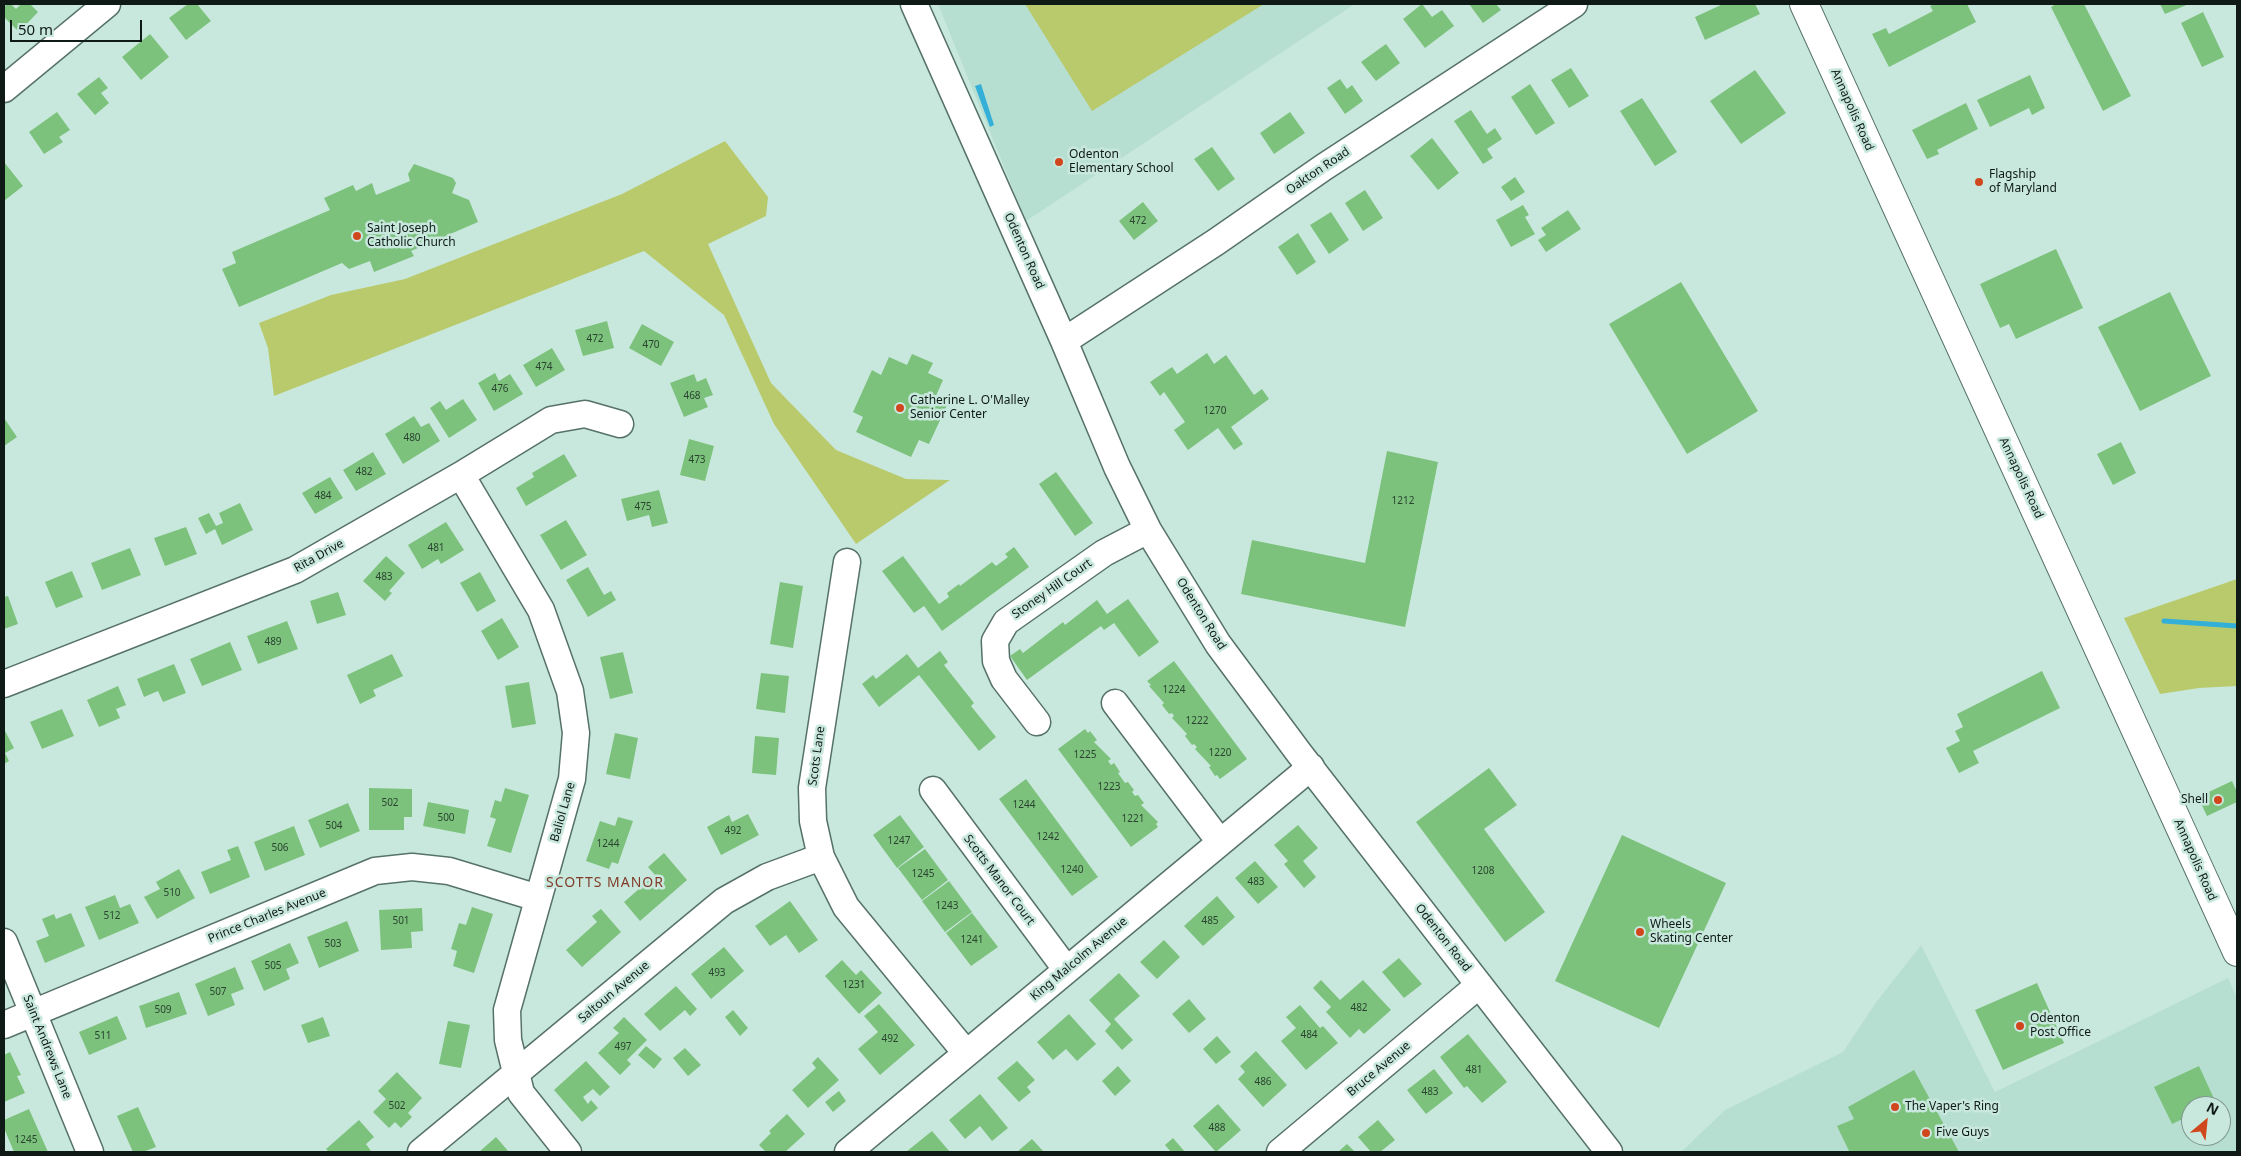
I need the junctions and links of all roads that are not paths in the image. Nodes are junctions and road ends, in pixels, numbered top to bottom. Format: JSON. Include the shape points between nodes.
{"nodes":[{"id":1,"x":107,"y":4,"type":"edge"},
{"id":2,"x":914,"y":4,"type":"edge"},
{"id":3,"x":1574,"y":4,"type":"edge"},
{"id":4,"x":1804,"y":4,"type":"edge"},
{"id":5,"x":4,"y":89,"type":"edge"},
{"id":6,"x":1064,"y":341,"type":"junction"},
{"id":7,"x":620,"y":424,"type":"dead end"},
{"id":8,"x":461,"y":475,"type":"junction"},
{"id":9,"x":1148,"y":530,"type":"junction"},
{"id":10,"x":847,"y":562,"type":"dead end"},
{"id":11,"x":4,"y":684,"type":"edge"},
{"id":12,"x":1115,"y":703,"type":"dead end"},
{"id":13,"x":1037,"y":722,"type":"dead end"},
{"id":14,"x":1311,"y":767,"type":"junction"},
{"id":15,"x":933,"y":790,"type":"dead end"},
{"id":16,"x":1220,"y":842,"type":"junction"},
{"id":17,"x":821,"y":857,"type":"junction"},
{"id":18,"x":538,"y":898,"type":"junction"},
{"id":19,"x":4,"y":942,"type":"edge"},
{"id":20,"x":2237,"y":952,"type":"edge"},
{"id":21,"x":1066,"y":969,"type":"junction"},
{"id":22,"x":1479,"y":985,"type":"junction"},
{"id":23,"x":33,"y":1013,"type":"junction"},
{"id":24,"x":4,"y":1025,"type":"edge"},
{"id":25,"x":966,"y":1053,"type":"junction"},
{"id":26,"x":517,"y":1072,"type":"junction"},
{"id":27,"x":90,"y":1152,"type":"edge"},
{"id":28,"x":421,"y":1152,"type":"edge"},
{"id":29,"x":568,"y":1152,"type":"edge"},
{"id":30,"x":848,"y":1152,"type":"edge"},
{"id":31,"x":1280,"y":1152,"type":"edge"},
{"id":32,"x":1609,"y":1152,"type":"edge"}],
"edges":[{"from":1,"to":5,"type":"street"},
{"from":2,"to":6,"type":"street","name":"Odenton Road"},
{"from":3,"to":6,"type":"street","name":"Oakton Road"},
{"from":4,"to":20,"type":"main road","name":"Annapolis Road"},
{"from":6,"to":9,"type":"street","name":"Odenton Road","via":[[1117,467]]},
{"from":7,"to":8,"type":"street","name":"Rita Drive","via":[[586,414],[551,420]]},
{"from":8,"to":11,"type":"street","name":"Rita Drive","via":[[295,570]]},
{"from":8,"to":18,"type":"street","name":"Baliol Lane","via":[[541,610],[570,691],[576,733],[572,778]]},
{"from":9,"to":13,"type":"street","name":"Stoney Hill Court","via":[[1104,553],[1006,622],[995,641],[996,660],[1004,679]]},
{"from":9,"to":14,"type":"street","name":"Odenton Road","via":[[1218,644]]},
{"from":10,"to":17,"type":"street","name":"Scots Lane","via":[[812,788],[813,821]]},
{"from":12,"to":16,"type":"street"},
{"from":14,"to":16,"type":"street","name":"King Malcolm Avenue"},
{"from":14,"to":22,"type":"street","name":"Odenton Road"},
{"from":15,"to":21,"type":"street","name":"Scotts Manor Court"},
{"from":16,"to":21,"type":"street","name":"King Malcolm Avenue"},
{"from":17,"to":25,"type":"street","name":"Scots Lane","via":[[846,907]]},
{"from":17,"to":26,"type":"street","name":"Saltoun Avenue","via":[[767,878],[724,901]]},
{"from":18,"to":23,"type":"street","name":"Prince Charles Avenue","via":[[449,871],[412,867],[375,872]]},
{"from":18,"to":26,"type":"street","name":"Baliol Lane","via":[[507,1010],[508,1040]]},
{"from":19,"to":23,"type":"street","name":"Saint Andrews Lane"},
{"from":21,"to":25,"type":"street","name":"King Malcolm Avenue"},
{"from":22,"to":31,"type":"street","name":"Bruce Avenue"},
{"from":22,"to":32,"type":"street","name":"Odenton Road"},
{"from":23,"to":24,"type":"street","name":"Prince Charles Avenue"},
{"from":23,"to":27,"type":"street","name":"Saint Andrews Lane"},
{"from":25,"to":30,"type":"street","name":"King Malcolm Avenue"},
{"from":26,"to":28,"type":"street","name":"Saltoun Avenue"},
{"from":26,"to":29,"type":"street","name":"Baliol Lane","via":[[521,1093]]}]}
